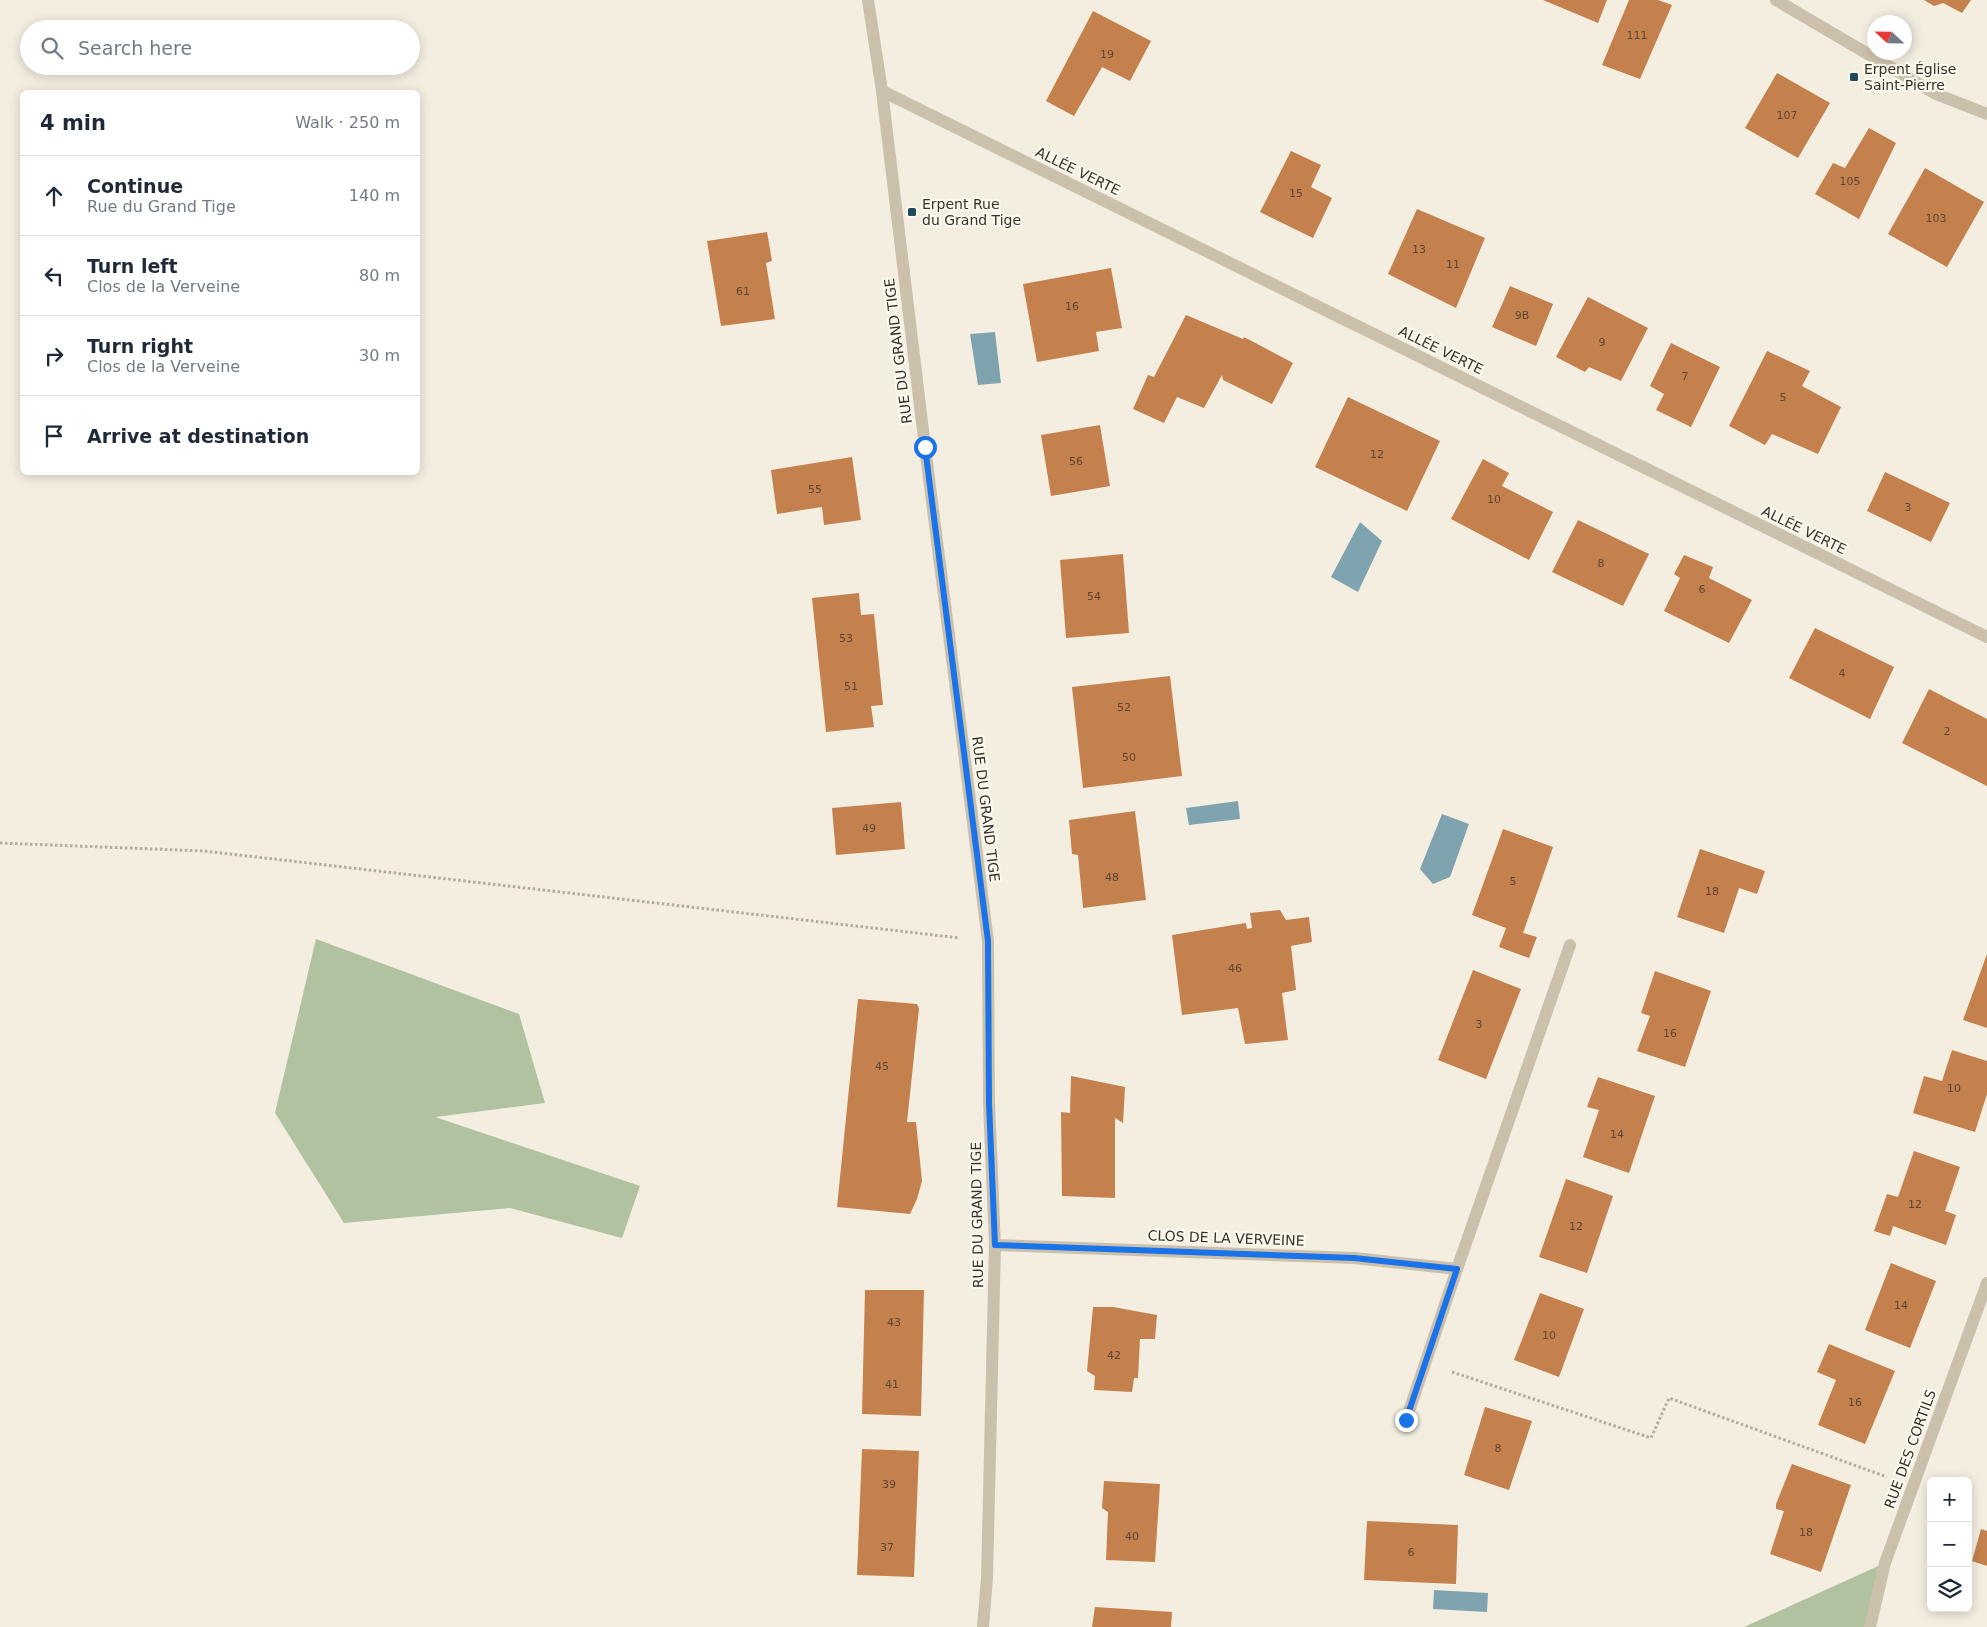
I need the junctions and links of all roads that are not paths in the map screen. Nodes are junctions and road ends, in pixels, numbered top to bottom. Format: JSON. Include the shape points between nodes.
{"nodes":[{"id":1,"x":868,"y":0,"type":"edge"},
{"id":2,"x":1776,"y":0,"type":"edge"},
{"id":3,"x":882,"y":91,"type":"junction"},
{"id":4,"x":1987,"y":114,"type":"edge"},
{"id":5,"x":1987,"y":637,"type":"edge"},
{"id":6,"x":1570,"y":945,"type":"dead end"},
{"id":7,"x":995,"y":1245,"type":"junction"},
{"id":8,"x":1457,"y":1269,"type":"junction"},
{"id":9,"x":1987,"y":1283,"type":"edge"},
{"id":10,"x":1406,"y":1420,"type":"dead end"},
{"id":11,"x":984,"y":1627,"type":"edge"},
{"id":12,"x":1870,"y":1627,"type":"edge"}],
"edges":[{"from":1,"to":3,"type":"street","name":"RUE DU GRAND TIGE"},
{"from":2,"to":4,"type":"street","via":[[1936,94]]},
{"from":3,"to":5,"type":"street","name":"ALLÉE VERTE"},
{"from":3,"to":7,"type":"street","name":"RUE DU GRAND TIGE","via":[[988,941],[989,1103]]},
{"from":6,"to":8,"type":"street"},
{"from":7,"to":8,"type":"street","name":"CLOS DE LA VERVEINE","via":[[1354,1258]]},
{"from":7,"to":11,"type":"street","name":"RUE DU GRAND TIGE"},
{"from":8,"to":10,"type":"street"},
{"from":9,"to":12,"type":"street","name":"RUE DES CORTILS","via":[[1885,1563]]}]}
